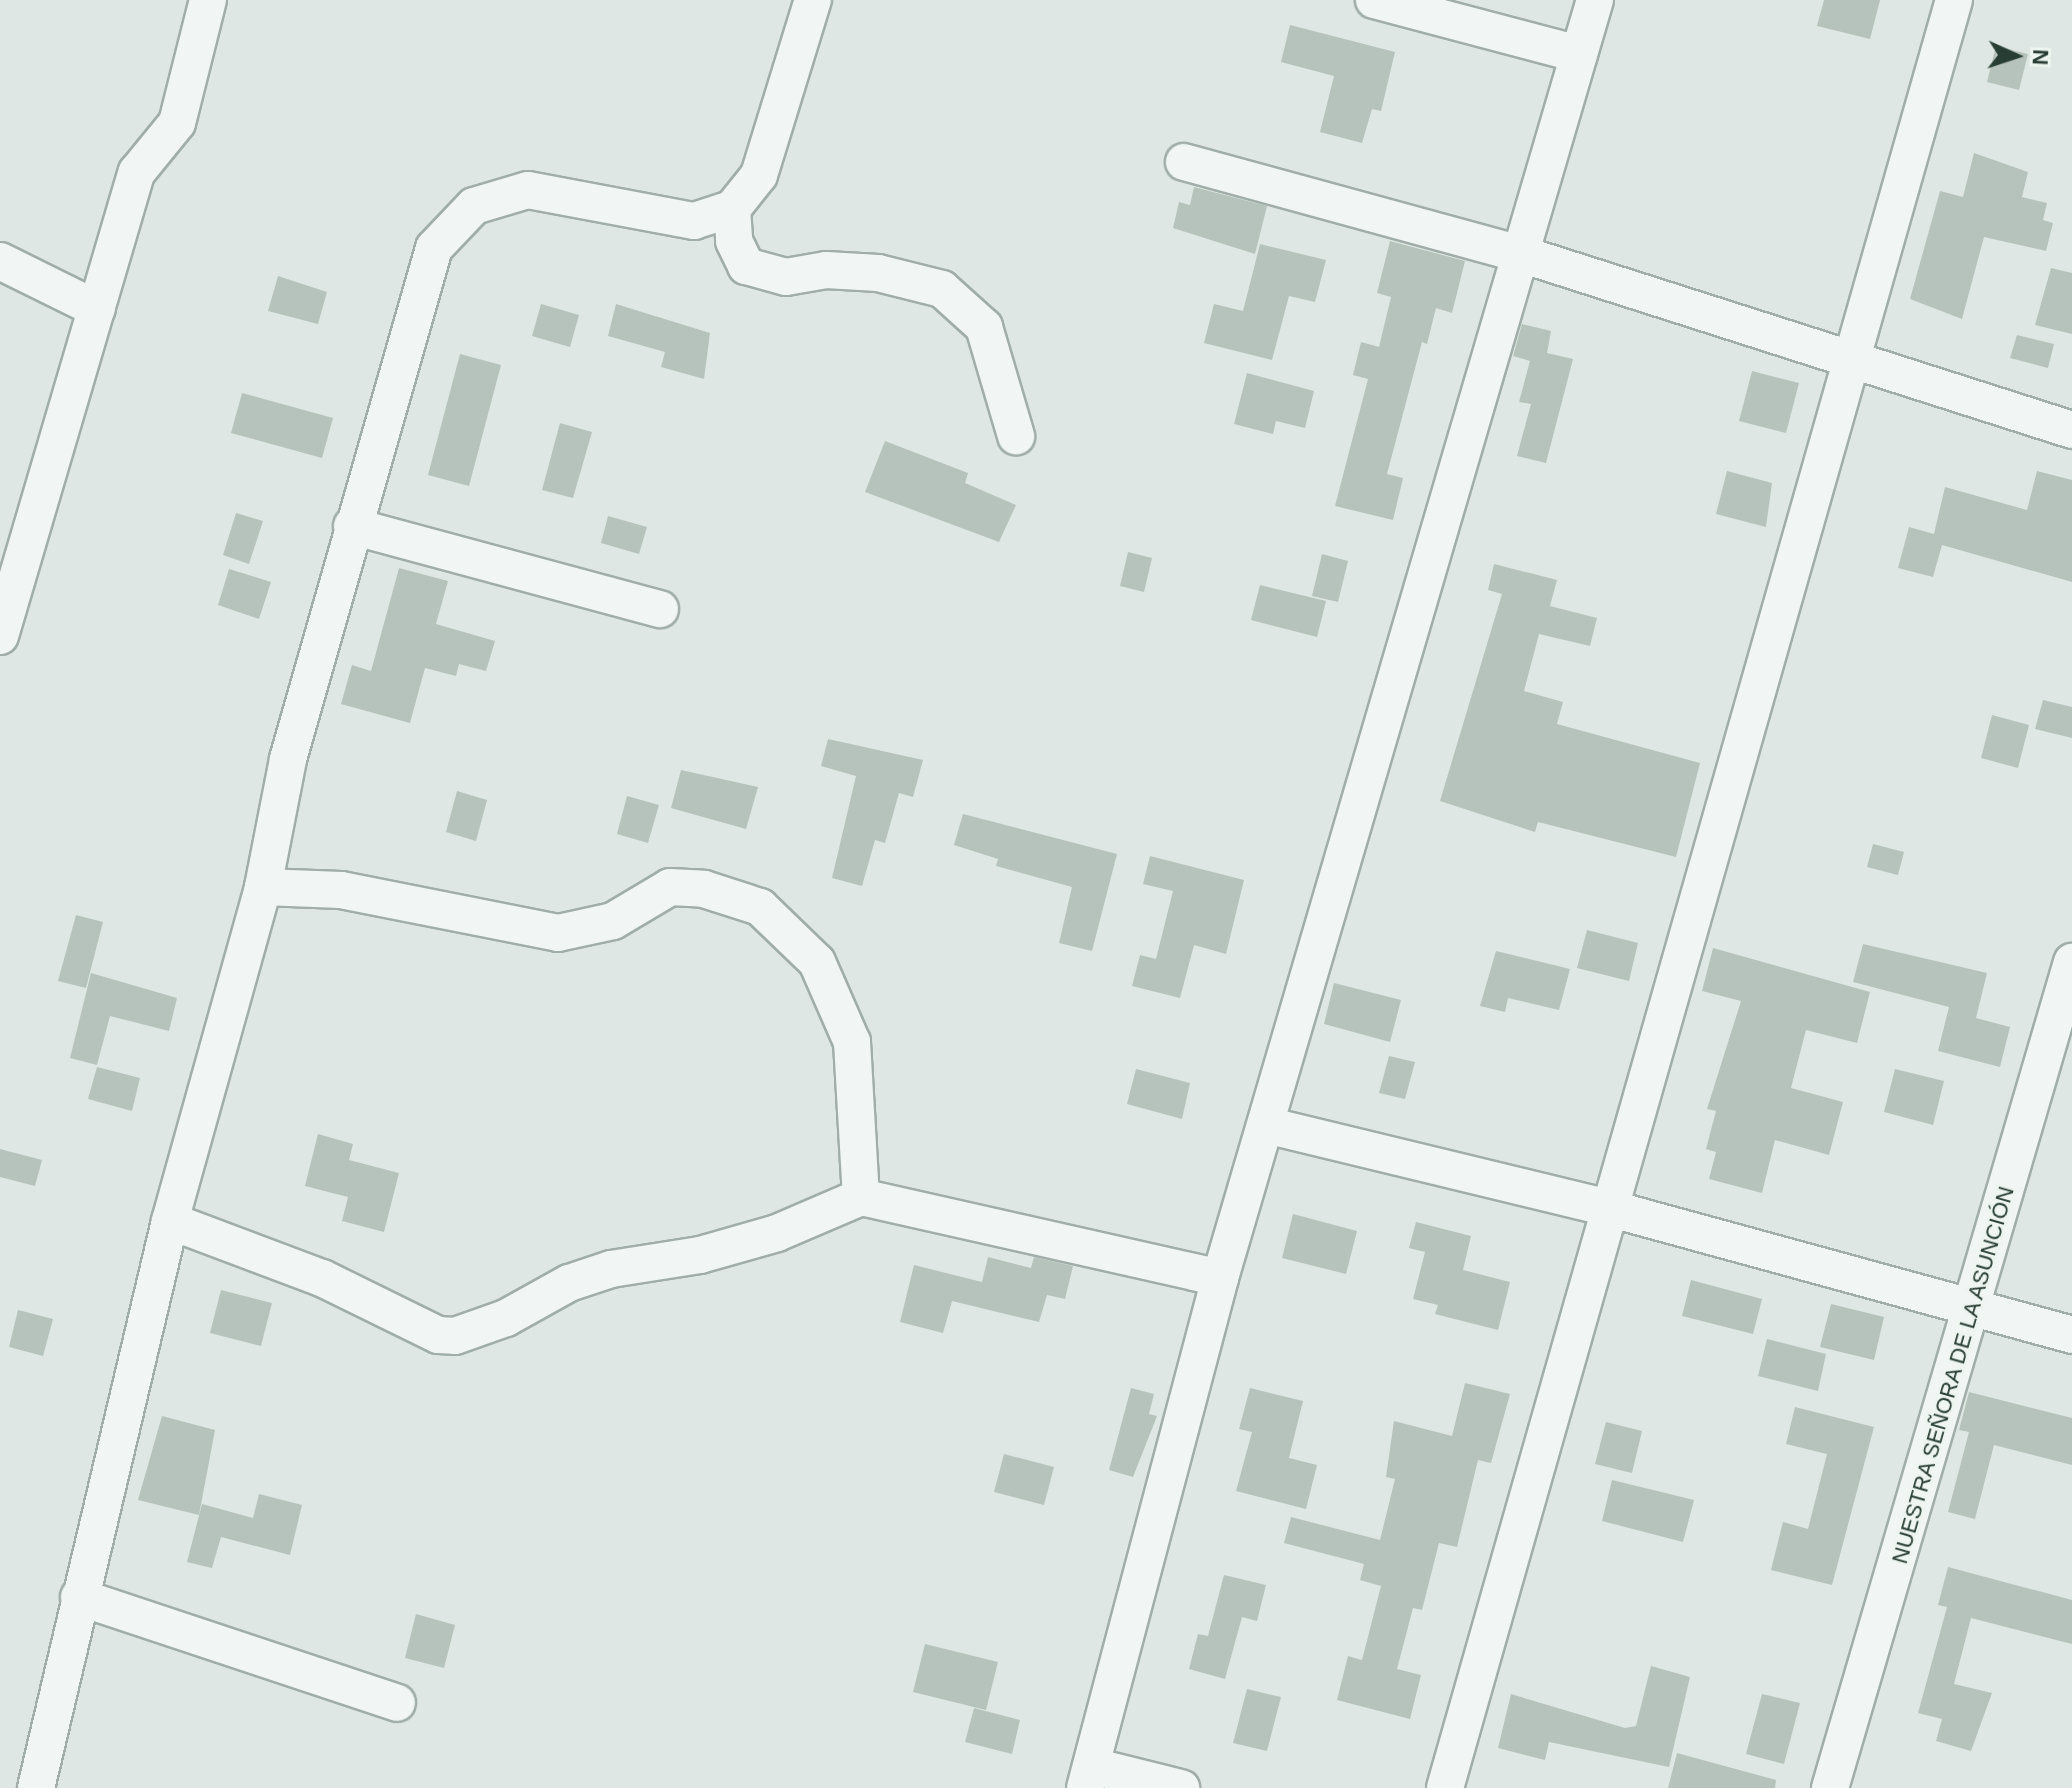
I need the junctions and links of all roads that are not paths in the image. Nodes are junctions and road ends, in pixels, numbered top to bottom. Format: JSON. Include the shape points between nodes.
{"nodes":[{"id":1,"x":208,"y":0,"type":"edge"},
{"id":2,"x":813,"y":0,"type":"edge"},
{"id":3,"x":1374,"y":0,"type":"edge"},
{"id":4,"x":1595,"y":0,"type":"edge"},
{"id":5,"x":1954,"y":0,"type":"edge"},
{"id":6,"x":1579,"y":54,"type":"junction"},
{"id":7,"x":1184,"y":162,"type":"dead end"},
{"id":8,"x":732,"y":209,"type":"junction"},
{"id":9,"x":1521,"y":254,"type":"junction"},
{"id":10,"x":0,"y":261,"type":"edge"},
{"id":11,"x":97,"y":309,"type":"junction"},
{"id":12,"x":1853,"y":364,"type":"junction"},
{"id":13,"x":2072,"y":430,"type":"edge"},
{"id":14,"x":1016,"y":436,"type":"dead end"},
{"id":15,"x":352,"y":526,"type":"junction"},
{"id":16,"x":660,"y":609,"type":"dead end"},
{"id":17,"x":0,"y":636,"type":"edge"},
{"id":18,"x":263,"y":887,"type":"junction"},
{"id":19,"x":2072,"y":962,"type":"edge"},
{"id":20,"x":1266,"y":1125,"type":"junction"},
{"id":21,"x":861,"y":1197,"type":"junction"},
{"id":22,"x":1612,"y":1209,"type":"junction"},
{"id":23,"x":170,"y":1221,"type":"junction"},
{"id":24,"x":1220,"y":1278,"type":"junction"},
{"id":25,"x":1973,"y":1312,"type":"junction"},
{"id":26,"x":2072,"y":1335,"type":"edge"},
{"id":27,"x":79,"y":1597,"type":"junction"},
{"id":28,"x":397,"y":1703,"type":"dead end"},
{"id":29,"x":1089,"y":1777,"type":"edge"},
{"id":30,"x":36,"y":1788,"type":"edge"},
{"id":31,"x":1181,"y":1788,"type":"edge"},
{"id":32,"x":1445,"y":1788,"type":"edge"},
{"id":33,"x":1830,"y":1788,"type":"edge"}],
"edges":[{"from":1,"to":11,"type":"street","via":[[180,115],[137,172]]},
{"from":2,"to":8,"type":"street","via":[[759,175]]},
{"from":3,"to":6,"type":"street"},
{"from":4,"to":6,"type":"street"},
{"from":5,"to":12,"type":"street"},
{"from":6,"to":9,"type":"street"},
{"from":7,"to":9,"type":"street"},
{"from":8,"to":14,"type":"street","via":[[734,241],[746,266],[786,277],[826,270],[878,273],[942,289],[984,327]]},
{"from":8,"to":15,"type":"street","via":[[694,221],[528,190],[474,206],[434,248]]},
{"from":9,"to":12,"type":"street"},
{"from":9,"to":20,"type":"street"},
{"from":10,"to":11,"type":"street"},
{"from":11,"to":17,"type":"street"},
{"from":12,"to":13,"type":"street"},
{"from":12,"to":22,"type":"street"},
{"from":15,"to":16,"type":"street"},
{"from":15,"to":18,"type":"street","via":[[288,759]]},
{"from":18,"to":21,"type":"street","via":[[341,890],[558,933],[613,921],[670,887],[704,889],[760,907],[817,962],[852,1042]]},
{"from":18,"to":23,"type":"street"},
{"from":19,"to":25,"type":"street","name":"NUESTRA SEÑORA DE LA ASUNCIÓN"},
{"from":20,"to":22,"type":"street"},
{"from":20,"to":24,"type":"street"},
{"from":21,"to":23,"type":"street","via":[[751,1240],[569,1283],[506,1318],[455,1336],[438,1335],[322,1278]]},
{"from":21,"to":24,"type":"street"},
{"from":22,"to":25,"type":"street"},
{"from":22,"to":32,"type":"street"},
{"from":23,"to":27,"type":"street"},
{"from":24,"to":29,"type":"street"},
{"from":25,"to":26,"type":"street"},
{"from":25,"to":33,"type":"street","name":"NUESTRA SEÑORA DE LA ASUNCIÓN"},
{"from":27,"to":28,"type":"street"},
{"from":27,"to":30,"type":"street"},
{"from":29,"to":31,"type":"street"}]}
